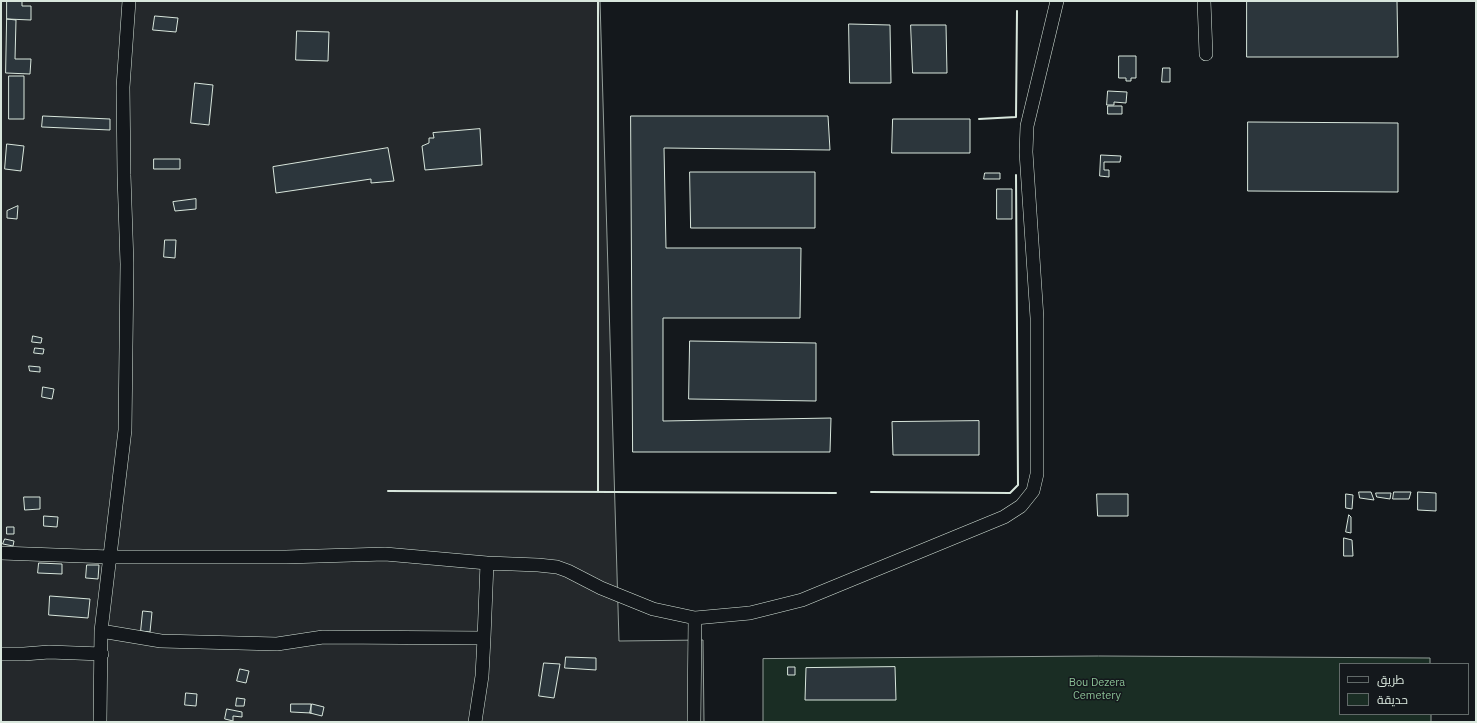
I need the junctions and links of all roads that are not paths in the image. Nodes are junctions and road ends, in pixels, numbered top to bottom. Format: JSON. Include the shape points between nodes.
{"nodes":[{"id":1,"x":128,"y":1,"type":"edge"},
{"id":2,"x":1058,"y":1,"type":"edge"},
{"id":3,"x":1204,"y":1,"type":"edge"},
{"id":4,"x":1206,"y":54,"type":"dead end"},
{"id":5,"x":1,"y":553,"type":"edge"},
{"id":6,"x":110,"y":557,"type":"junction"},
{"id":7,"x":487,"y":563,"type":"junction"},
{"id":8,"x":695,"y":618,"type":"junction"},
{"id":9,"x":101,"y":631,"type":"junction"},
{"id":10,"x":484,"y":638,"type":"junction"},
{"id":11,"x":1,"y":654,"type":"edge"},
{"id":12,"x":102,"y":654,"type":"junction"},
{"id":13,"x":100,"y":722,"type":"edge"},
{"id":14,"x":475,"y":722,"type":"edge"},
{"id":15,"x":694,"y":722,"type":"edge"}],
"edges":[{"from":1,"to":6,"type":"lane","via":[[123,86],[127,264],[125,430]]},
{"from":2,"to":8,"type":"lane","via":[[1027,126],[1026,152],[1037,318],[1037,474],[1033,491],[1021,506],[1004,517],[802,600],[750,613]]},
{"from":3,"to":4,"type":"lane"},
{"from":5,"to":6,"type":"lane"},
{"from":6,"to":7,"type":"lane","via":[[385,554]]},
{"from":6,"to":9,"type":"lane"},
{"from":7,"to":8,"type":"lane","via":[[557,567],[634,602]]},
{"from":7,"to":10,"type":"lane"},
{"from":8,"to":15,"type":"lane"},
{"from":9,"to":10,"type":"lane","via":[[161,641],[277,644],[323,637]]},
{"from":9,"to":12,"type":"lane"},
{"from":10,"to":14,"type":"lane","via":[[482,676]]},
{"from":11,"to":12,"type":"lane"},
{"from":12,"to":13,"type":"lane"}]}
